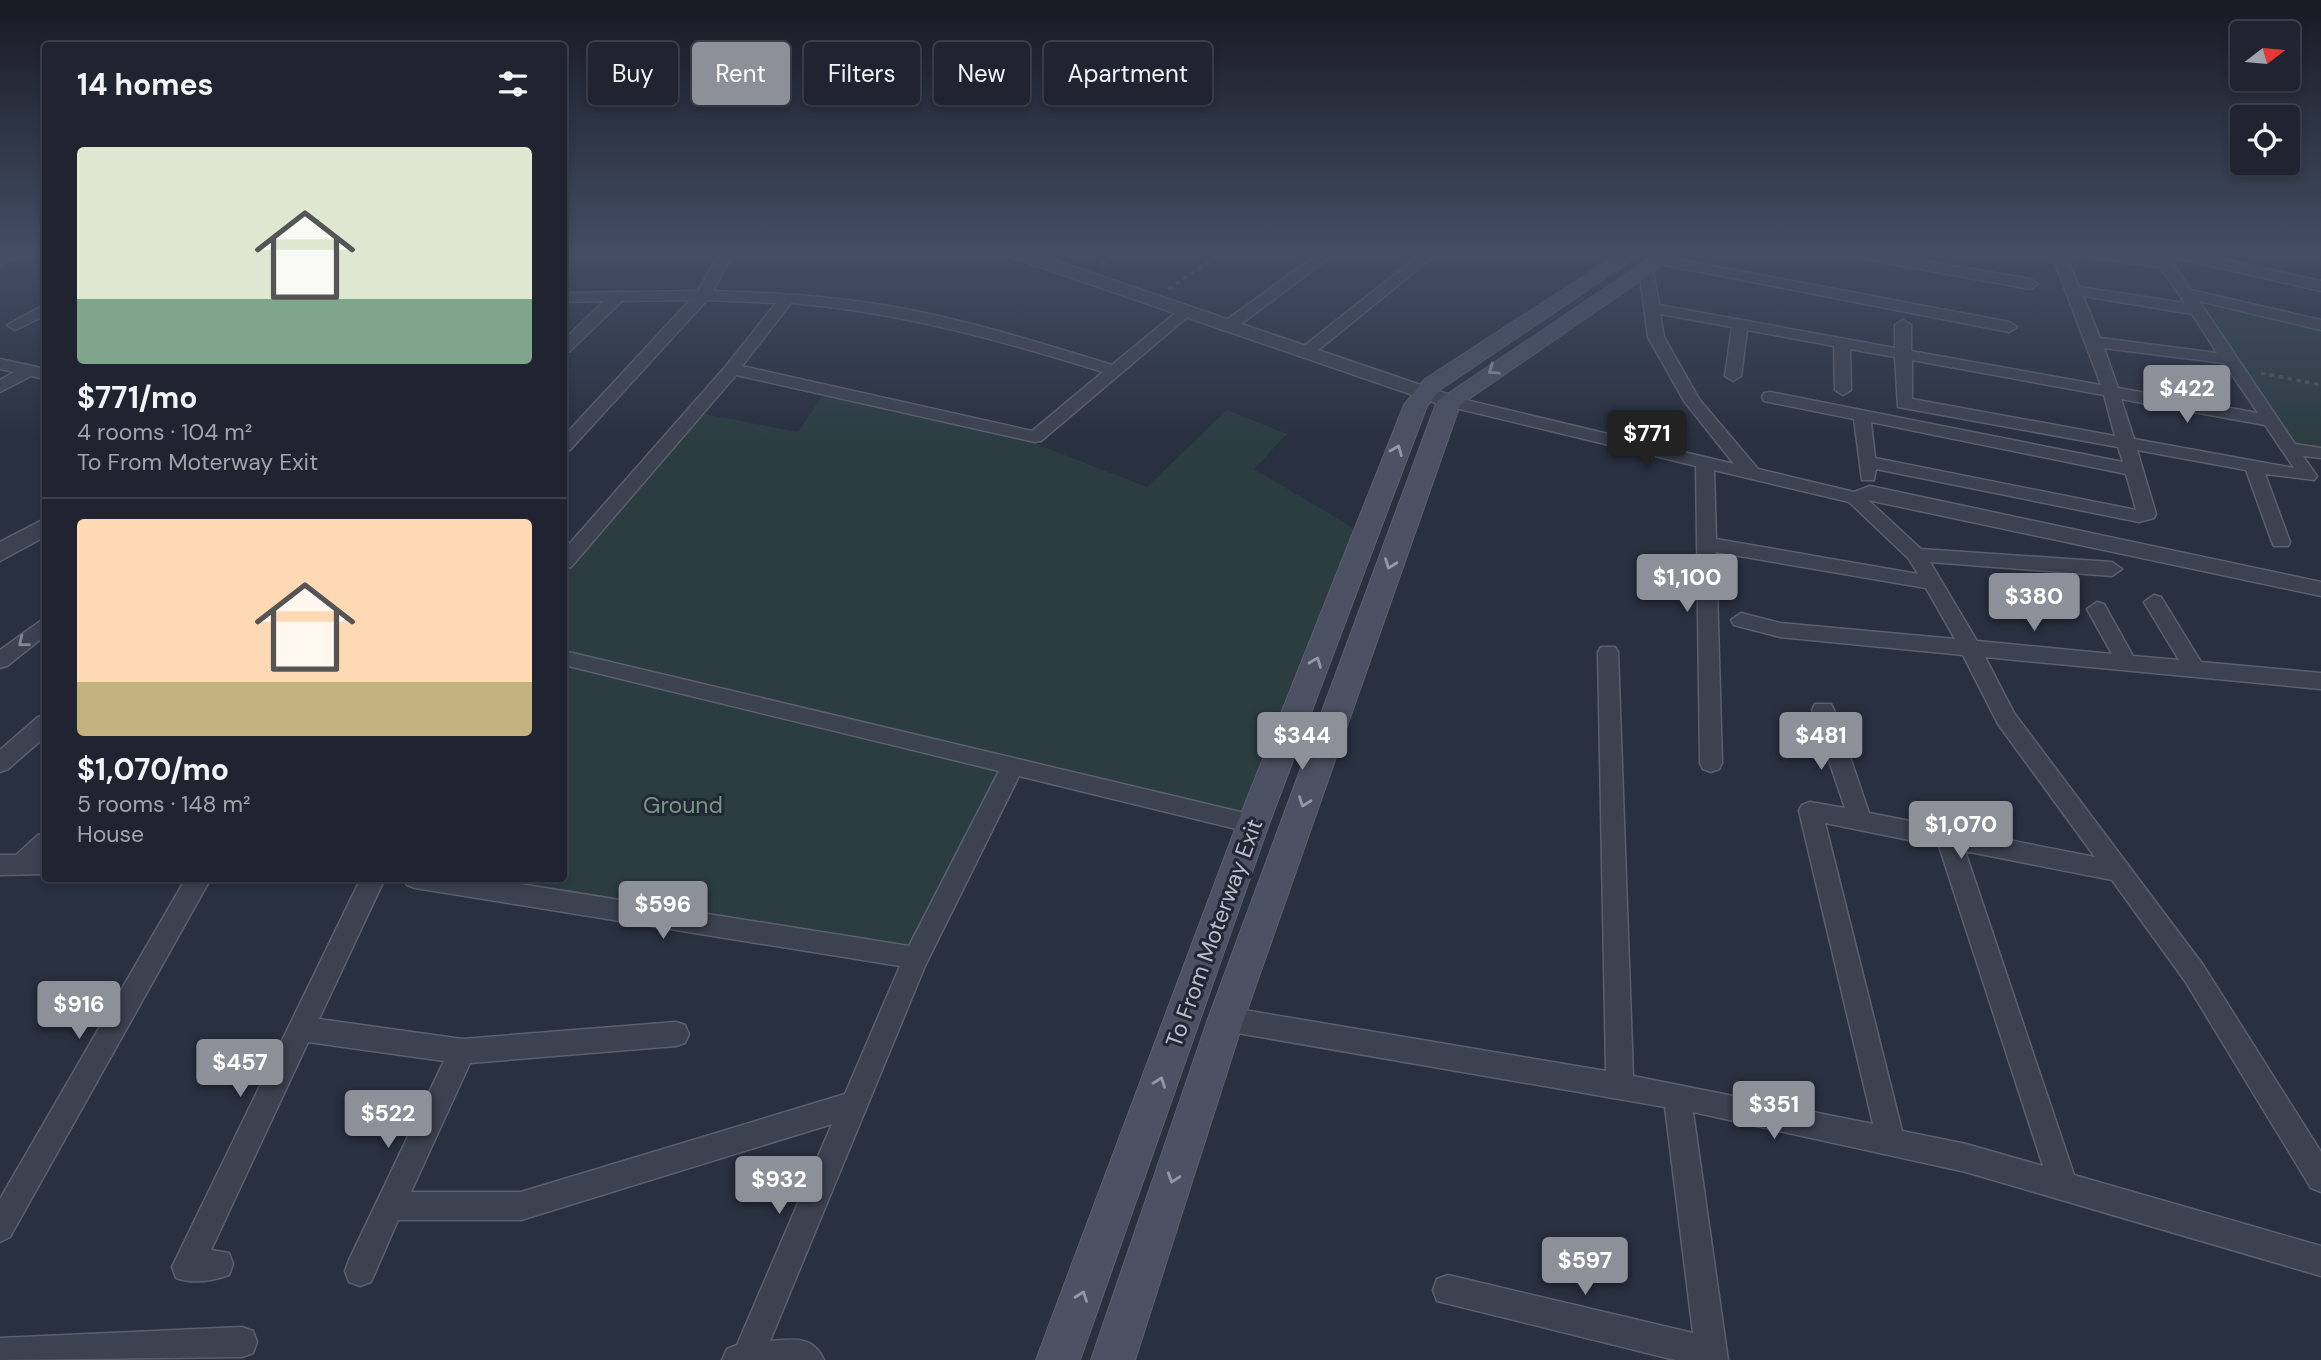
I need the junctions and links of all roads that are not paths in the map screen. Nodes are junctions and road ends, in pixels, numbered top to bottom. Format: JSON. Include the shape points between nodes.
{"nodes":[{"id":1,"x":33,"y":315,"type":"edge"},
{"id":2,"x":598,"y":315,"type":"edge"},
{"id":3,"x":685,"y":315,"type":"edge"},
{"id":4,"x":774,"y":315,"type":"edge"},
{"id":5,"x":913,"y":315,"type":"edge"},
{"id":6,"x":1181,"y":315,"type":"edge"},
{"id":7,"x":1192,"y":315,"type":"edge"},
{"id":8,"x":1243,"y":315,"type":"edge"},
{"id":9,"x":1352,"y":315,"type":"edge"},
{"id":10,"x":1552,"y":315,"type":"edge"},
{"id":11,"x":1653,"y":315,"type":"edge"},
{"id":12,"x":1691,"y":315,"type":"edge"},
{"id":13,"x":1949,"y":315,"type":"edge"},
{"id":14,"x":2082,"y":315,"type":"edge"},
{"id":15,"x":2201,"y":315,"type":"edge"},
{"id":16,"x":2279,"y":315,"type":"edge"},
{"id":17,"x":1740,"y":325,"type":"junction"},
{"id":18,"x":1903,"y":325,"type":"dead end"},
{"id":19,"x":2321,"y":325,"type":"edge"},
{"id":20,"x":15,"y":326,"type":"dead end"},
{"id":21,"x":1227,"y":327,"type":"junction"},
{"id":22,"x":2009,"y":327,"type":"dead end"},
{"id":23,"x":2094,"y":342,"type":"junction"},
{"id":24,"x":1842,"y":344,"type":"junction"},
{"id":25,"x":567,"y":345,"type":"edge"},
{"id":26,"x":1305,"y":353,"type":"junction"},
{"id":27,"x":1903,"y":356,"type":"junction"},
{"id":28,"x":0,"y":364,"type":"edge"},
{"id":29,"x":2233,"y":364,"type":"junction"},
{"id":30,"x":732,"y":369,"type":"junction"},
{"id":31,"x":1115,"y":371,"type":"junction"},
{"id":32,"x":37,"y":372,"type":"edge"},
{"id":33,"x":1733,"y":376,"type":"dead end"},
{"id":34,"x":0,"y":387,"type":"edge"},
{"id":35,"x":1843,"y":390,"type":"dead end"},
{"id":36,"x":2111,"y":391,"type":"junction"},
{"id":37,"x":1770,"y":397,"type":"dead end"},
{"id":38,"x":1436,"y":398,"type":"junction"},
{"id":39,"x":1862,"y":415,"type":"junction"},
{"id":40,"x":2271,"y":421,"type":"junction"},
{"id":41,"x":567,"y":443,"type":"edge"},
{"id":42,"x":2125,"y":443,"type":"junction"},
{"id":43,"x":2289,"y":448,"type":"junction"},
{"id":44,"x":2321,"y":453,"type":"edge"},
{"id":45,"x":1867,"y":462,"type":"junction"},
{"id":46,"x":1705,"y":464,"type":"junction"},
{"id":47,"x":2253,"y":466,"type":"junction"},
{"id":48,"x":2135,"y":470,"type":"junction"},
{"id":49,"x":1753,"y":475,"type":"junction"},
{"id":50,"x":1862,"y":495,"type":"junction"},
{"id":51,"x":42,"y":527,"type":"edge"},
{"id":52,"x":2281,"y":542,"type":"dead end"},
{"id":53,"x":1707,"y":544,"type":"junction"},
{"id":54,"x":0,"y":553,"type":"edge"},
{"id":55,"x":567,"y":555,"type":"edge"},
{"id":56,"x":1916,"y":555,"type":"junction"},
{"id":57,"x":2112,"y":569,"type":"dead end"},
{"id":58,"x":1933,"y":583,"type":"junction"},
{"id":59,"x":2321,"y":589,"type":"edge"},
{"id":60,"x":2154,"y":602,"type":"dead end"},
{"id":61,"x":2097,"y":609,"type":"dead end"},
{"id":62,"x":1741,"y":620,"type":"dead end"},
{"id":63,"x":42,"y":627,"type":"edge"},
{"id":64,"x":1970,"y":648,"type":"junction"},
{"id":65,"x":1608,"y":652,"type":"dead end"},
{"id":66,"x":567,"y":659,"type":"edge"},
{"id":67,"x":0,"y":660,"type":"edge"},
{"id":68,"x":2127,"y":663,"type":"junction"},
{"id":69,"x":2196,"y":669,"type":"junction"},
{"id":70,"x":2321,"y":681,"type":"edge"},
{"id":71,"x":1823,"y":710,"type":"dead end"},
{"id":72,"x":42,"y":726,"type":"edge"},
{"id":73,"x":0,"y":763,"type":"edge"},
{"id":74,"x":1711,"y":763,"type":"dead end"},
{"id":75,"x":1013,"y":766,"type":"junction"},
{"id":76,"x":1860,"y":820,"type":"junction"},
{"id":77,"x":1254,"y":824,"type":"junction"},
{"id":78,"x":1948,"y":836,"type":"junction"},
{"id":79,"x":42,"y":845,"type":"edge"},
{"id":80,"x":42,"y":864,"type":"edge"},
{"id":81,"x":11,"y":865,"type":"edge"},
{"id":82,"x":2119,"y":871,"type":"junction"},
{"id":83,"x":198,"y":882,"type":"edge"},
{"id":84,"x":371,"y":882,"type":"edge"},
{"id":85,"x":440,"y":882,"type":"edge"},
{"id":86,"x":917,"y":958,"type":"junction"},
{"id":87,"x":1226,"y":1019,"type":"junction"},
{"id":88,"x":300,"y":1029,"type":"junction"},
{"id":89,"x":676,"y":1034,"type":"dead end"},
{"id":90,"x":462,"y":1051,"type":"junction"},
{"id":91,"x":1620,"y":1086,"type":"junction"},
{"id":92,"x":1677,"y":1096,"type":"junction"},
{"id":93,"x":852,"y":1105,"type":"junction"},
{"id":94,"x":1891,"y":1142,"type":"junction"},
{"id":95,"x":2321,"y":1178,"type":"edge"},
{"id":96,"x":2064,"y":1187,"type":"junction"},
{"id":97,"x":389,"y":1206,"type":"junction"},
{"id":98,"x":0,"y":1227,"type":"edge"},
{"id":99,"x":2321,"y":1261,"type":"edge"},
{"id":100,"x":218,"y":1264,"type":"dead end"},
{"id":101,"x":360,"y":1271,"type":"dead end"},
{"id":102,"x":1448,"y":1290,"type":"dead end"},
{"id":103,"x":242,"y":1342,"type":"dead end"},
{"id":104,"x":198,"y":1352,"type":"edge"},
{"id":105,"x":0,"y":1354,"type":"edge"},
{"id":106,"x":1711,"y":1357,"type":"edge"},
{"id":107,"x":742,"y":1359,"type":"edge"},
{"id":108,"x":808,"y":1360,"type":"edge"},
{"id":109,"x":1058,"y":1360,"type":"edge"},
{"id":110,"x":1113,"y":1360,"type":"edge"}],
"edges":[{"from":1,"to":20,"type":"street"},
{"from":2,"to":25,"type":"street"},
{"from":3,"to":41,"type":"street"},
{"from":4,"to":30,"type":"street"},
{"from":5,"to":31,"type":"street","via":[[967,325]]},
{"from":6,"to":31,"type":"street"},
{"from":7,"to":21,"type":"street"},
{"from":8,"to":21,"type":"street"},
{"from":9,"to":26,"type":"street"},
{"from":10,"to":38,"type":"main road","name":"To From Moterway Exit","via":[[1433,383]]},
{"from":11,"to":49,"type":"street","via":[[1656,337],[1692,401]]},
{"from":12,"to":17,"type":"street"},
{"from":13,"to":22,"type":"street"},
{"from":14,"to":23,"type":"street"},
{"from":15,"to":29,"type":"street"},
{"from":16,"to":19,"type":"street"},
{"from":17,"to":24,"type":"street"},
{"from":17,"to":33,"type":"street"},
{"from":18,"to":27,"type":"street"},
{"from":21,"to":26,"type":"street"},
{"from":23,"to":29,"type":"street"},
{"from":23,"to":36,"type":"street"},
{"from":24,"to":27,"type":"street"},
{"from":24,"to":35,"type":"street"},
{"from":26,"to":38,"type":"street"},
{"from":27,"to":36,"type":"street"},
{"from":27,"to":42,"type":"street","via":[[1904,402]]},
{"from":28,"to":32,"type":"street"},
{"from":29,"to":40,"type":"street"},
{"from":30,"to":31,"type":"street","via":[[1035,437]]},
{"from":30,"to":55,"type":"street"},
{"from":32,"to":34,"type":"street"},
{"from":36,"to":40,"type":"street"},
{"from":36,"to":42,"type":"street"},
{"from":37,"to":39,"type":"street"},
{"from":38,"to":46,"type":"street"},
{"from":77,"to":38,"type":"main road","name":"To From Moterway Exit","one_way":true,"via":[[1395,452]]},
{"from":38,"to":87,"type":"main road","name":"To From Moterway Exit","one_way":true},
{"from":39,"to":45,"type":"street"},
{"from":39,"to":48,"type":"street"},
{"from":40,"to":43,"type":"street"},
{"from":42,"to":47,"type":"street"},
{"from":42,"to":48,"type":"street"},
{"from":43,"to":44,"type":"street"},
{"from":43,"to":47,"type":"street","via":[[2308,476]]},
{"from":45,"to":48,"type":"street","via":[[2143,516],[2148,509]]},
{"from":45,"to":50,"type":"street"},
{"from":46,"to":49,"type":"street"},
{"from":46,"to":53,"type":"street"},
{"from":47,"to":52,"type":"street"},
{"from":49,"to":50,"type":"street"},
{"from":50,"to":56,"type":"street"},
{"from":50,"to":59,"type":"street"},
{"from":51,"to":54,"type":"street"},
{"from":53,"to":58,"type":"street"},
{"from":53,"to":74,"type":"street"},
{"from":56,"to":57,"type":"street"},
{"from":56,"to":58,"type":"street"},
{"from":58,"to":64,"type":"street"},
{"from":60,"to":69,"type":"street"},
{"from":61,"to":68,"type":"street"},
{"from":62,"to":64,"type":"street","via":[[1780,630]]},
{"from":63,"to":67,"type":"street","one_way":true},
{"from":64,"to":68,"type":"street"},
{"from":64,"to":82,"type":"street","via":[[2006,718]]},
{"from":65,"to":91,"type":"street"},
{"from":66,"to":75,"type":"street"},
{"from":68,"to":69,"type":"street"},
{"from":69,"to":70,"type":"street"},
{"from":71,"to":76,"type":"street"},
{"from":72,"to":73,"type":"street"},
{"from":75,"to":77,"type":"street"},
{"from":75,"to":86,"type":"street"},
{"from":76,"to":78,"type":"street"},
{"from":76,"to":94,"type":"street","via":[[1810,811]]},
{"from":109,"to":77,"type":"main road","name":"To From Moterway Exit","one_way":true},
{"from":78,"to":82,"type":"street"},
{"from":78,"to":96,"type":"street"},
{"from":79,"to":81,"type":"street"},
{"from":80,"to":81,"type":"street"},
{"from":82,"to":95,"type":"street","via":[[2194,973]]},
{"from":83,"to":98,"type":"street"},
{"from":84,"to":88,"type":"street"},
{"from":85,"to":86,"type":"street"},
{"from":86,"to":93,"type":"street"},
{"from":87,"to":91,"type":"street"},
{"from":87,"to":110,"type":"main road","name":"To From Moterway Exit","one_way":true},
{"from":88,"to":90,"type":"street"},
{"from":88,"to":100,"type":"street","via":[[187,1267]]},
{"from":89,"to":90,"type":"street"},
{"from":90,"to":97,"type":"street"},
{"from":91,"to":92,"type":"street"},
{"from":92,"to":94,"type":"street"},
{"from":92,"to":106,"type":"street"},
{"from":93,"to":97,"type":"street","via":[[521,1206]]},
{"from":93,"to":107,"type":"street"},
{"from":94,"to":96,"type":"street"},
{"from":96,"to":99,"type":"street"},
{"from":97,"to":101,"type":"street"},
{"from":102,"to":106,"type":"street"},
{"from":103,"to":104,"type":"street"},
{"from":104,"to":105,"type":"street"},
{"from":107,"to":108,"type":"street","via":[[801,1354]]}]}
